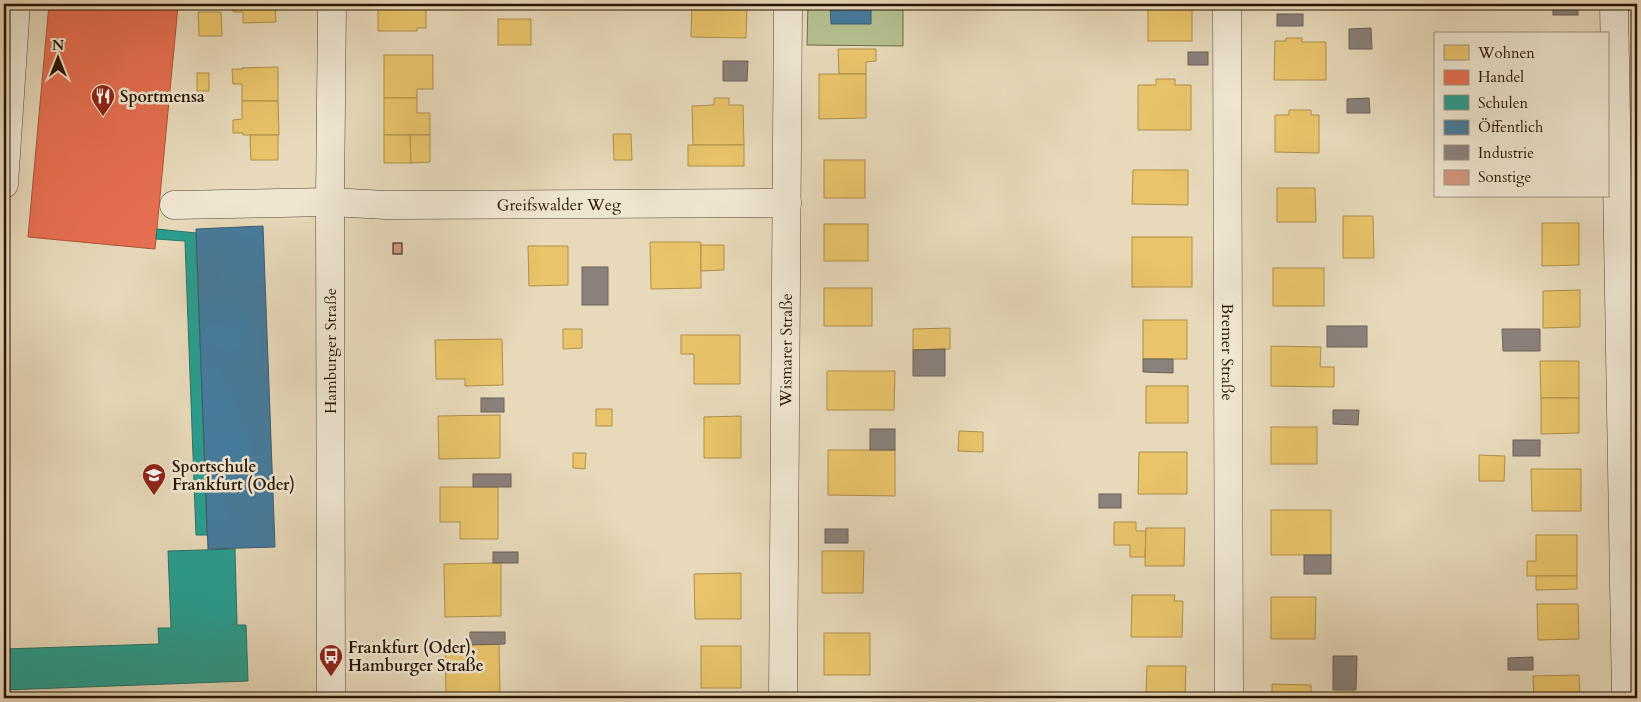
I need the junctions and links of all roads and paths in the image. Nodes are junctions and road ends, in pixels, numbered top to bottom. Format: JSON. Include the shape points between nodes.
{"nodes":[{"id":1,"x":16,"y":4,"type":"edge"},
{"id":2,"x":332,"y":4,"type":"edge"},
{"id":3,"x":788,"y":4,"type":"edge"},
{"id":4,"x":1227,"y":4,"type":"edge"},
{"id":5,"x":1614,"y":4,"type":"edge"},
{"id":6,"x":4,"y":184,"type":"edge"},
{"id":7,"x":330,"y":202,"type":"junction"},
{"id":8,"x":787,"y":203,"type":"junction"},
{"id":9,"x":174,"y":205,"type":"dead end"},
{"id":10,"x":331,"y":698,"type":"edge"},
{"id":11,"x":783,"y":698,"type":"edge"},
{"id":12,"x":1229,"y":698,"type":"edge"},
{"id":13,"x":1626,"y":698,"type":"edge"}],
"edges":[{"from":1,"to":6,"type":"street"},
{"from":2,"to":7,"type":"street","name":"Hamburger Straße"},
{"from":3,"to":8,"type":"street","name":"Wismarer Straße"},
{"from":4,"to":12,"type":"street","name":"Bremer Straße"},
{"from":5,"to":13,"type":"street"},
{"from":7,"to":8,"type":"street","name":"Greifswalder Weg","via":[[386,205]]},
{"from":7,"to":9,"type":"street","name":"Greifswalder Weg"},
{"from":7,"to":10,"type":"street","name":"Hamburger Straße"},
{"from":8,"to":11,"type":"street","name":"Wismarer Straße"}]}
